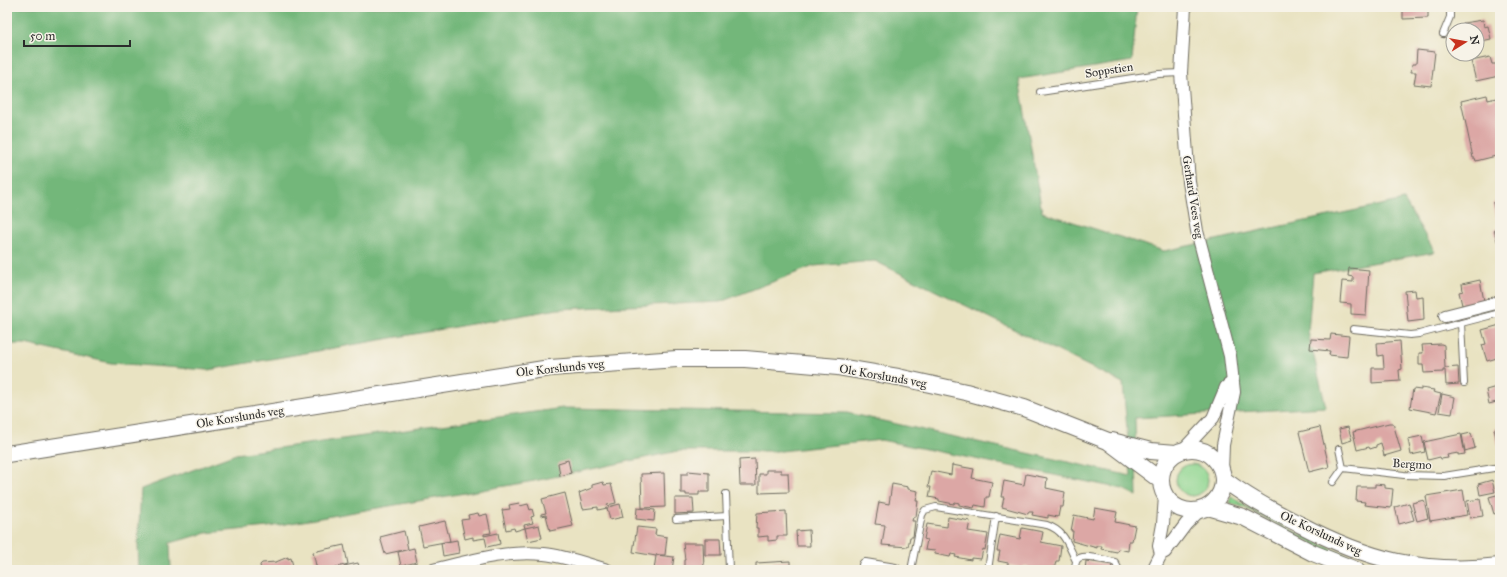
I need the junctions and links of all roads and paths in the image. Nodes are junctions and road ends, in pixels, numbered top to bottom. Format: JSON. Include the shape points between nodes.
{"nodes":[{"id":1,"x":1185,"y":7,"type":"edge"},
{"id":2,"x":1450,"y":7,"type":"edge"},
{"id":3,"x":1443,"y":34,"type":"dead end"},
{"id":4,"x":1181,"y":73,"type":"junction"},
{"id":5,"x":1040,"y":92,"type":"dead end"},
{"id":6,"x":1500,"y":302,"type":"edge"},
{"id":7,"x":1500,"y":313,"type":"edge"},
{"id":8,"x":1445,"y":316,"type":"dead end"},
{"id":9,"x":1461,"y":323,"type":"junction"},
{"id":10,"x":1353,"y":329,"type":"dead end"},
{"id":11,"x":1232,"y":382,"type":"junction"},
{"id":12,"x":1464,"y":383,"type":"dead end"},
{"id":13,"x":1108,"y":441,"type":"junction"},
{"id":14,"x":1339,"y":449,"type":"dead end"},
{"id":15,"x":1180,"y":451,"type":"junction"},
{"id":16,"x":7,"y":454,"type":"edge"},
{"id":17,"x":1342,"y":468,"type":"junction"},
{"id":18,"x":1500,"y":468,"type":"edge"},
{"id":19,"x":1222,"y":475,"type":"junction"},
{"id":20,"x":1160,"y":480,"type":"junction"},
{"id":21,"x":1333,"y":482,"type":"dead end"},
{"id":22,"x":726,"y":494,"type":"dead end"},
{"id":23,"x":1165,"y":496,"type":"junction"},
{"id":24,"x":1204,"y":508,"type":"junction"},
{"id":25,"x":727,"y":516,"type":"junction"},
{"id":26,"x":996,"y":516,"type":"junction"},
{"id":27,"x":676,"y":519,"type":"dead end"},
{"id":28,"x":1160,"y":554,"type":"junction"},
{"id":29,"x":1076,"y":561,"type":"junction"},
{"id":30,"x":865,"y":565,"type":"dead end"},
{"id":31,"x":1500,"y":566,"type":"edge"},
{"id":32,"x":433,"y":570,"type":"edge"},
{"id":33,"x":606,"y":570,"type":"edge"},
{"id":34,"x":729,"y":570,"type":"edge"},
{"id":35,"x":894,"y":570,"type":"edge"},
{"id":36,"x":911,"y":570,"type":"edge"},
{"id":37,"x":988,"y":570,"type":"edge"},
{"id":38,"x":1075,"y":570,"type":"edge"},
{"id":39,"x":1119,"y":570,"type":"edge"},
{"id":40,"x":1153,"y":570,"type":"edge"},
{"id":41,"x":1356,"y":570,"type":"edge"}],
"edges":[{"from":1,"to":4,"type":"street","name":"Gerhard Vees veg"},
{"from":2,"to":3,"type":"lane","via":[[1450,17]]},
{"from":4,"to":5,"type":"lane","name":"Soppstien"},
{"from":4,"to":11,"type":"street","name":"Gerhard Vees veg","via":[[1186,148],[1197,231],[1230,356]]},
{"from":6,"to":8,"type":"street"},
{"from":7,"to":9,"type":"lane"},
{"from":9,"to":10,"type":"lane","via":[[1410,335]]},
{"from":9,"to":12,"type":"lane"},
{"from":11,"to":15,"type":"street","via":[[1226,387],[1213,418]]},
{"from":11,"to":19,"type":"street","name":"Gerhard Vees veg","via":[[1234,392],[1223,445]]},
{"from":13,"to":15,"type":"street","name":"Ole Korslunds veg","via":[[1117,441],[1151,451]]},
{"from":13,"to":16,"type":"street","name":"Ole Korslunds veg","via":[[1024,408],[898,377],[799,363],[745,359],[677,359],[624,361],[514,373]]},
{"from":13,"to":20,"type":"street","name":"Ole Korslunds veg"},
{"from":14,"to":17,"type":"lane"},
{"from":15,"to":19,"type":"street","via":[[1207,452],[1219,464]]},
{"from":15,"to":20,"type":"street","via":[[1165,464]]},
{"from":17,"to":18,"type":"lane","name":"Bergmo","via":[[1404,475],[1444,476]]},
{"from":17,"to":21,"type":"lane"},
{"from":19,"to":24,"type":"street","via":[[1219,495]]},
{"from":19,"to":31,"type":"street","name":"Ole Korslunds veg","via":[[1254,502],[1355,551],[1420,567],[1451,569]]},
{"from":20,"to":23,"type":"street"},
{"from":22,"to":25,"type":"lane"},
{"from":23,"to":24,"type":"street","via":[[1176,507],[1184,510]]},
{"from":23,"to":28,"type":"street"},
{"from":24,"to":28,"type":"street","via":[[1186,524],[1165,552]]},
{"from":24,"to":41,"type":"street","name":"Ole Korslunds veg","via":[[1243,517],[1313,553]]},
{"from":25,"to":27,"type":"lane"},
{"from":25,"to":34,"type":"lane"},
{"from":26,"to":29,"type":"lane","via":[[1057,528]]},
{"from":26,"to":36,"type":"lane","via":[[936,507],[925,510],[922,514]]},
{"from":26,"to":37,"type":"lane"},
{"from":28,"to":40,"type":"street"},
{"from":29,"to":38,"type":"lane"},
{"from":29,"to":39,"type":"lane","via":[[1086,556],[1115,562]]},
{"from":30,"to":35,"type":"street"},
{"from":32,"to":33,"type":"street","via":[[495,555],[518,553],[546,554]]}]}
